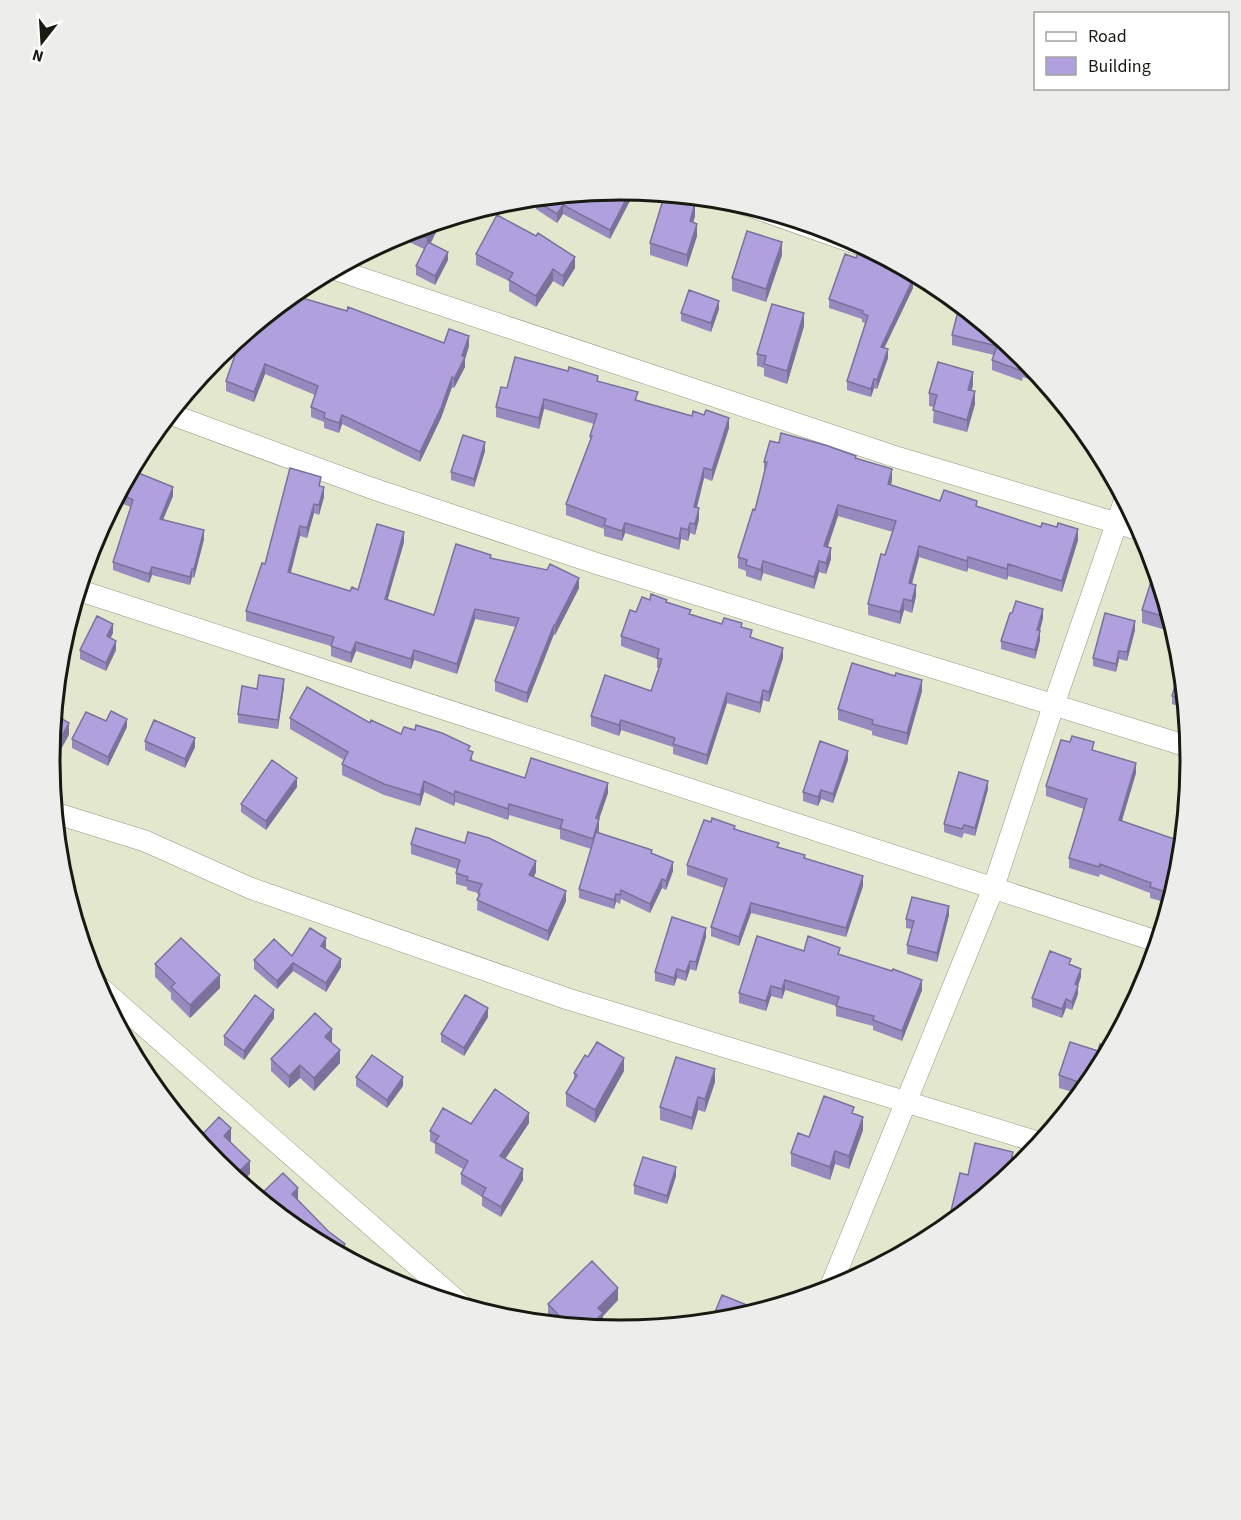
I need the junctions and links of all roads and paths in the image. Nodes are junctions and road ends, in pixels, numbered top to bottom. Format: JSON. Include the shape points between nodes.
{"nodes":[{"id":1,"x":345,"y":273,"type":"edge"},
{"id":2,"x":178,"y":417,"type":"edge"},
{"id":3,"x":1122,"y":509,"type":"edge"},
{"id":4,"x":1117,"y":523,"type":"junction"},
{"id":5,"x":1130,"y":527,"type":"edge"},
{"id":6,"x":86,"y":593,"type":"edge"},
{"id":7,"x":1054,"y":704,"type":"junction"},
{"id":8,"x":1181,"y":744,"type":"edge"},
{"id":9,"x":63,"y":816,"type":"edge"},
{"id":10,"x":993,"y":889,"type":"junction"},
{"id":11,"x":1151,"y":939,"type":"edge"},
{"id":12,"x":115,"y":1000,"type":"edge"},
{"id":13,"x":905,"y":1100,"type":"junction"},
{"id":14,"x":1032,"y":1140,"type":"edge"},
{"id":15,"x":834,"y":1278,"type":"edge"},
{"id":16,"x":449,"y":1294,"type":"edge"}],
"edges":[{"from":1,"to":4,"type":"street","via":[[893,456]]},
{"from":2,"to":7,"type":"street","via":[[371,488],[598,564]]},
{"from":3,"to":4,"type":"street"},
{"from":4,"to":5,"type":"street"},
{"from":4,"to":7,"type":"street"},
{"from":6,"to":10,"type":"street"},
{"from":7,"to":8,"type":"street"},
{"from":7,"to":10,"type":"street"},
{"from":9,"to":13,"type":"street","via":[[145,842],[250,888],[568,999]]},
{"from":10,"to":11,"type":"street"},
{"from":10,"to":13,"type":"street"},
{"from":12,"to":16,"type":"street"},
{"from":13,"to":14,"type":"street"},
{"from":13,"to":15,"type":"street"}]}
